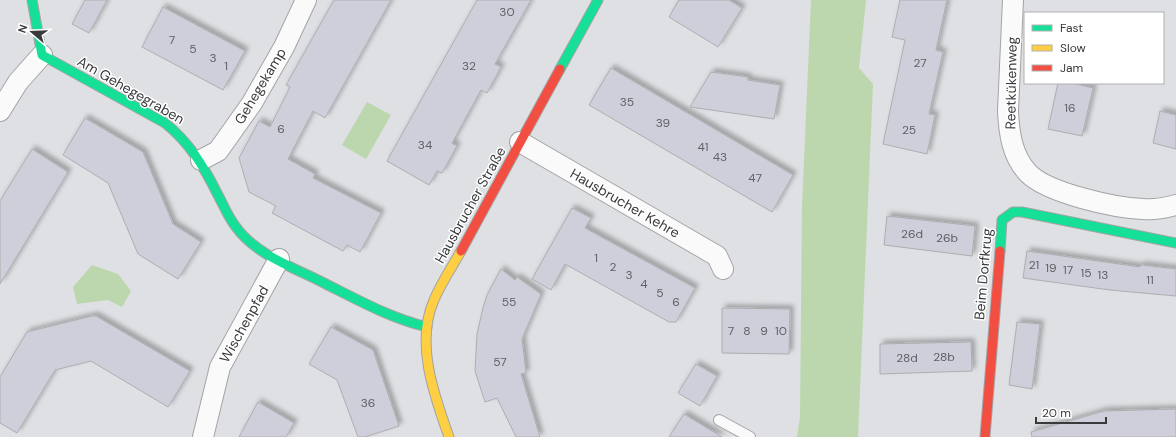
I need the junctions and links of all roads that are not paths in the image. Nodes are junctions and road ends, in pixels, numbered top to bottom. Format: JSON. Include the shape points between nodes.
{"nodes":[{"id":1,"x":32,"y":0,"type":"edge"},
{"id":2,"x":306,"y":0,"type":"edge"},
{"id":3,"x":598,"y":0,"type":"edge"},
{"id":4,"x":1013,"y":0,"type":"edge"},
{"id":5,"x":42,"y":55,"type":"junction"},
{"id":6,"x":0,"y":111,"type":"edge"},
{"id":7,"x":520,"y":142,"type":"junction"},
{"id":8,"x":201,"y":160,"type":"junction"},
{"id":9,"x":1176,"y":205,"type":"edge"},
{"id":10,"x":1176,"y":243,"type":"edge"},
{"id":11,"x":279,"y":259,"type":"junction"},
{"id":12,"x":723,"y":269,"type":"dead end"},
{"id":13,"x":427,"y":326,"type":"junction"},
{"id":14,"x":719,"y":420,"type":"dead end"},
{"id":15,"x":203,"y":437,"type":"edge"},
{"id":16,"x":448,"y":437,"type":"edge"},
{"id":17,"x":750,"y":437,"type":"edge"},
{"id":18,"x":985,"y":437,"type":"edge"}],
"edges":[{"from":1,"to":5,"type":"street"},
{"from":2,"to":8,"type":"street","name":"Gehegekamp","via":[[284,47],[252,103],[218,151]]},
{"from":3,"to":7,"type":"street","name":"Hausbrucher Straße"},
{"from":4,"to":9,"type":"street","name":"Reetkükenweg","via":[[1009,127],[1015,152],[1028,172],[1036,180],[1058,191],[1095,200],[1141,209]]},
{"from":5,"to":6,"type":"street","via":[[18,82]]},
{"from":5,"to":8,"type":"street","name":"Am Gehegegraben","via":[[165,123],[187,141]]},
{"from":7,"to":12,"type":"street","name":"Hausbrucher Kehre","via":[[717,256]]},
{"from":7,"to":13,"type":"street","name":"Hausbrucher Straße","via":[[434,300]]},
{"from":8,"to":11,"type":"street","name":"Am Gehegegraben","via":[[236,228],[253,244]]},
{"from":10,"to":18,"type":"street","name":"Beim Dorfkrug","via":[[1022,212],[1013,212],[1002,220]]},
{"from":11,"to":13,"type":"street","name":"Am Gehegegraben","via":[[378,311]]},
{"from":11,"to":15,"type":"street","name":"Wischenpfad","via":[[222,362]]},
{"from":13,"to":16,"type":"street","name":"Hausbrucher Straße","via":[[426,349],[431,383]]},
{"from":14,"to":17,"type":"lane"}]}
